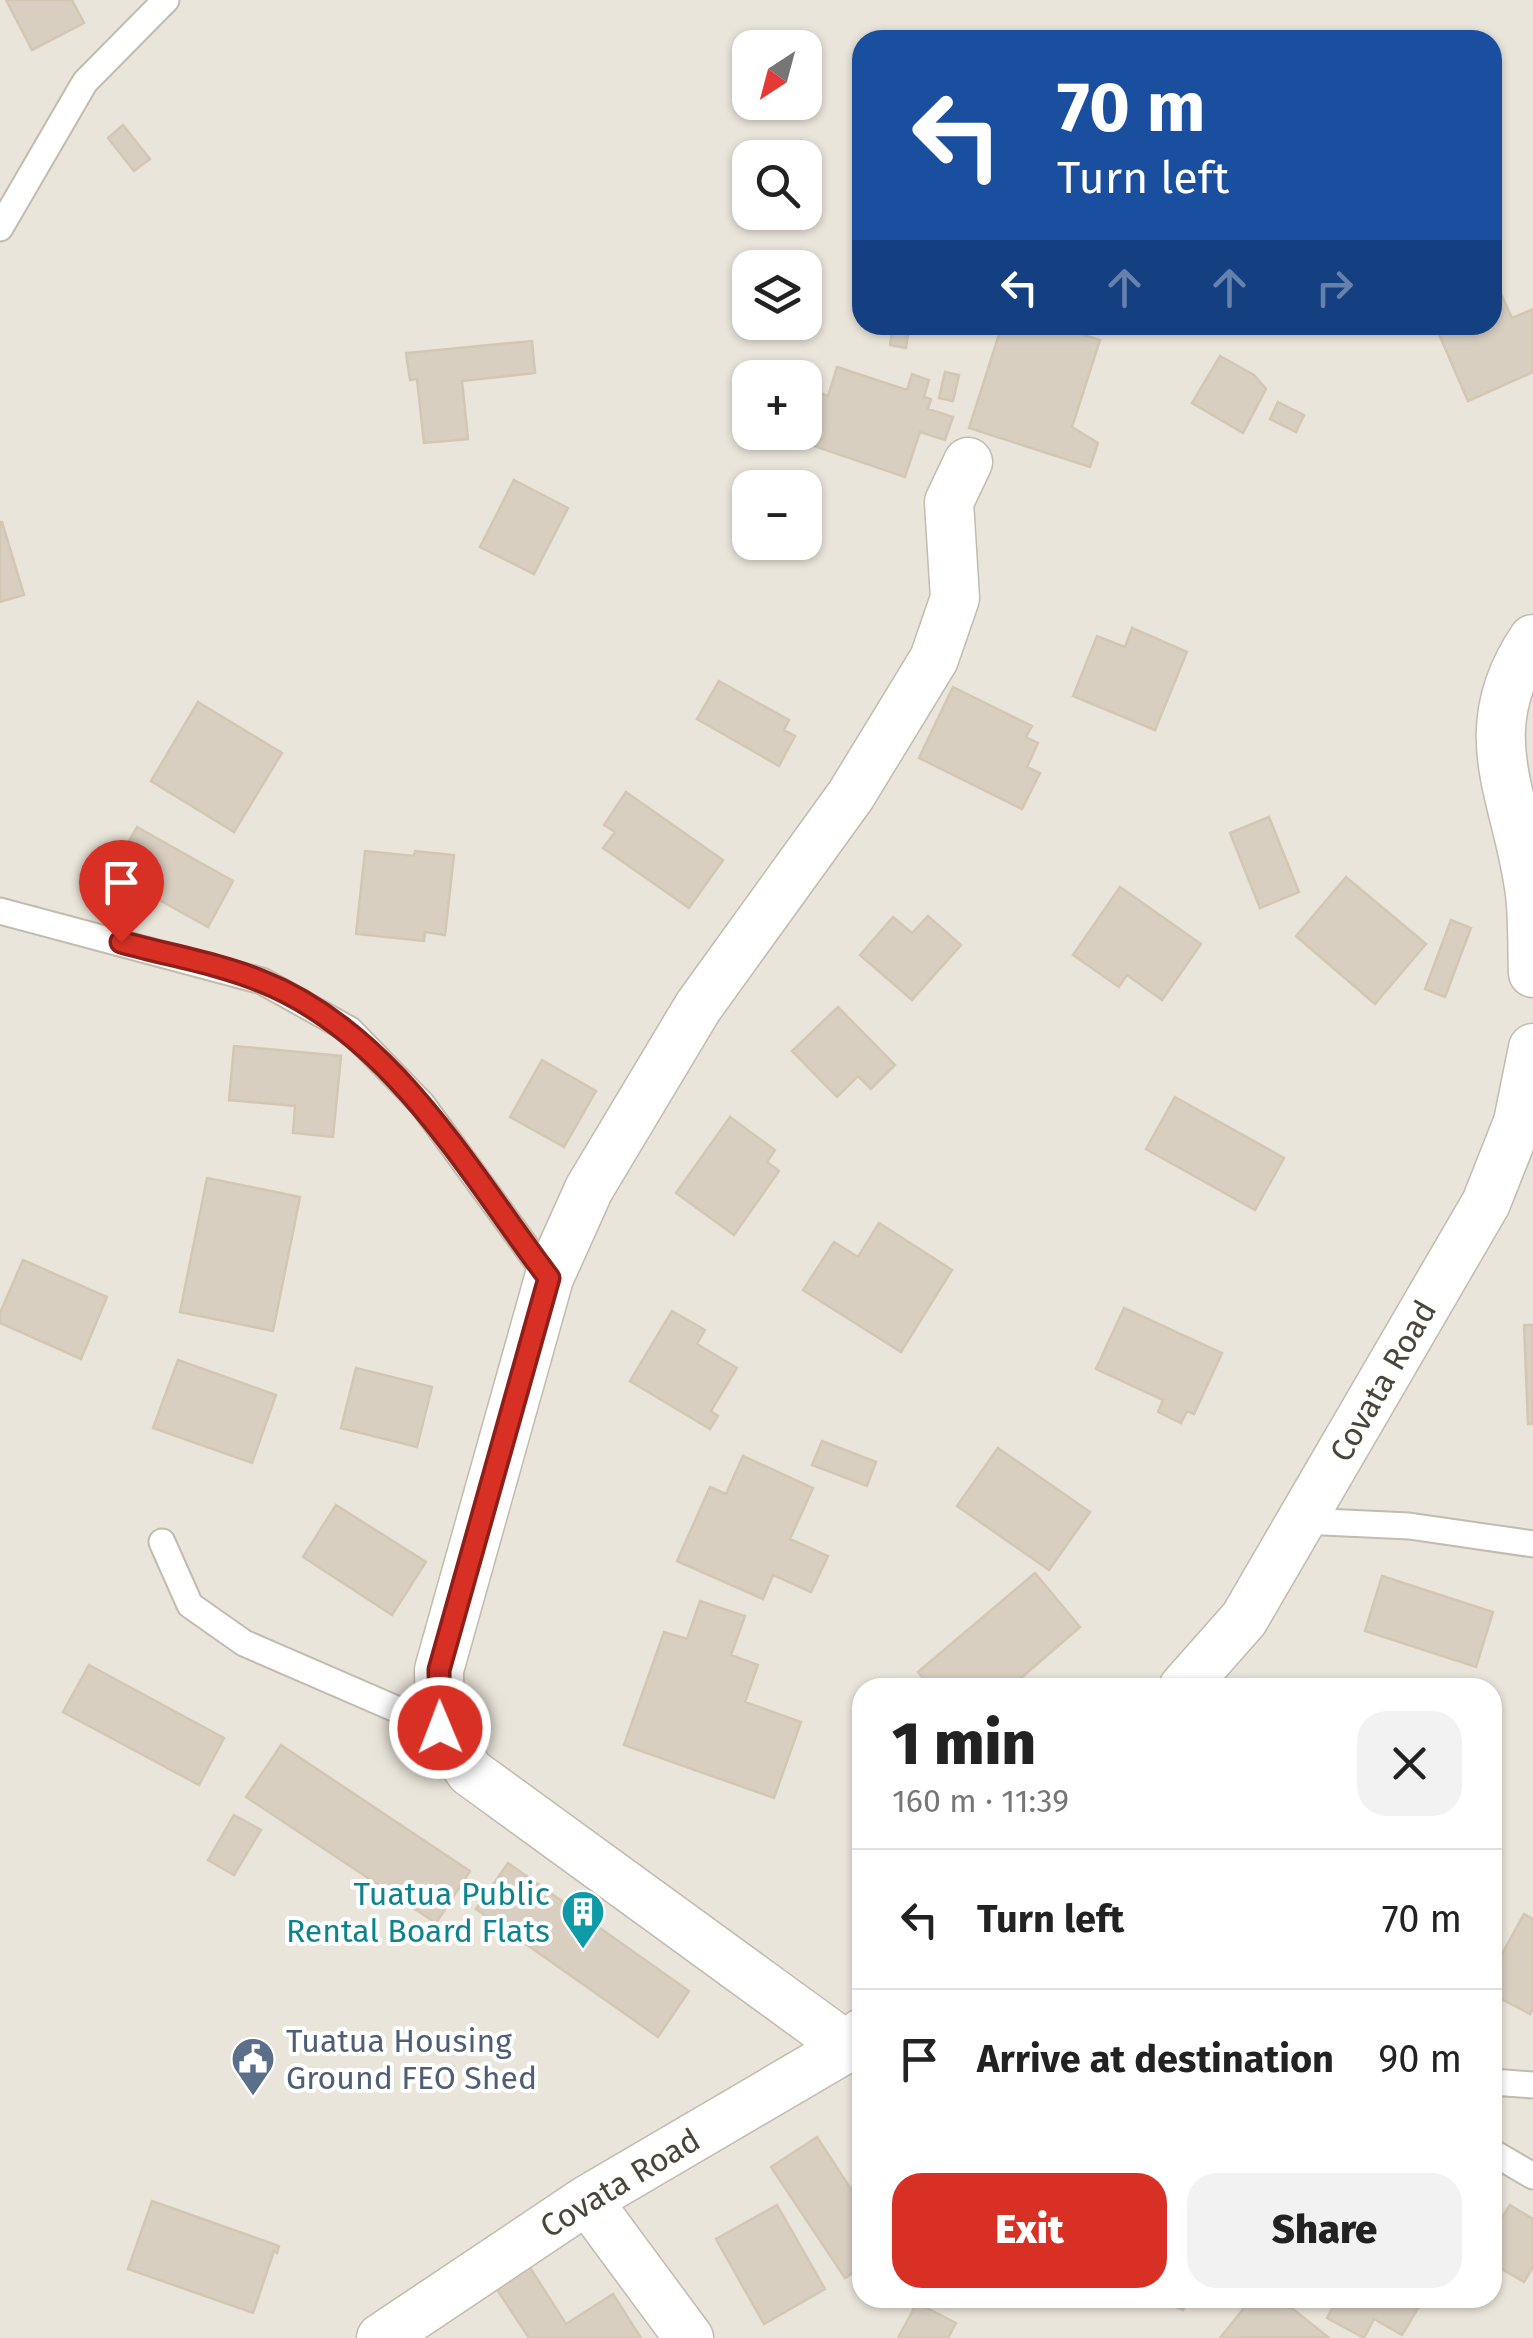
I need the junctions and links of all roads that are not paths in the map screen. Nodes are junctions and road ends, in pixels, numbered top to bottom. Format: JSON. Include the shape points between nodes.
{"nodes":[{"id":1,"x":166,"y":0,"type":"edge"},
{"id":2,"x":0,"y":228,"type":"edge"},
{"id":3,"x":968,"y":462,"type":"dead end"},
{"id":4,"x":1533,"y":639,"type":"edge"},
{"id":5,"x":0,"y":911,"type":"edge"},
{"id":6,"x":1533,"y":973,"type":"edge"},
{"id":7,"x":1533,"y":1048,"type":"edge"},
{"id":8,"x":549,"y":1278,"type":"junction"},
{"id":9,"x":1302,"y":1521,"type":"junction"},
{"id":10,"x":162,"y":1542,"type":"dead end"},
{"id":11,"x":1533,"y":1544,"type":"edge"},
{"id":12,"x":1192,"y":1678,"type":"edge"},
{"id":13,"x":440,"y":1728,"type":"junction"},
{"id":14,"x":852,"y":2038,"type":"edge"},
{"id":15,"x":852,"y":2042,"type":"edge"},
{"id":16,"x":1502,"y":2083,"type":"edge"},
{"id":17,"x":1533,"y":2086,"type":"edge"},
{"id":18,"x":1502,"y":2158,"type":"edge"},
{"id":19,"x":1533,"y":2176,"type":"edge"},
{"id":20,"x":587,"y":2200,"type":"junction"},
{"id":21,"x":381,"y":2338,"type":"edge"},
{"id":22,"x":689,"y":2338,"type":"edge"}],
"edges":[{"from":1,"to":2,"type":"lane","via":[[85,82]]},
{"from":3,"to":8,"type":"street","via":[[949,502],[955,598],[934,659],[850,795],[698,1007],[589,1188]]},
{"from":4,"to":6,"type":"street","via":[[1504,697],[1498,742],[1530,894]]},
{"from":5,"to":8,"type":"lane","via":[[262,981],[350,1030],[422,1104]]},
{"from":7,"to":9,"type":"street","name":"Covata Road","via":[[1518,1122],[1486,1203]]},
{"from":8,"to":13,"type":"street","via":[[439,1670]]},
{"from":9,"to":11,"type":"lane","via":[[1409,1526]]},
{"from":9,"to":12,"type":"street","name":"Covata Road","via":[[1244,1619]]},
{"from":10,"to":13,"type":"lane","via":[[190,1605],[244,1643]]},
{"from":13,"to":14,"type":"street","via":[[470,1772]]},
{"from":15,"to":20,"type":"street","name":"Covata Road"},
{"from":16,"to":17,"type":"lane"},
{"from":18,"to":19,"type":"lane"},
{"from":20,"to":21,"type":"street","name":"Covata Road"},
{"from":20,"to":22,"type":"street"}]}
